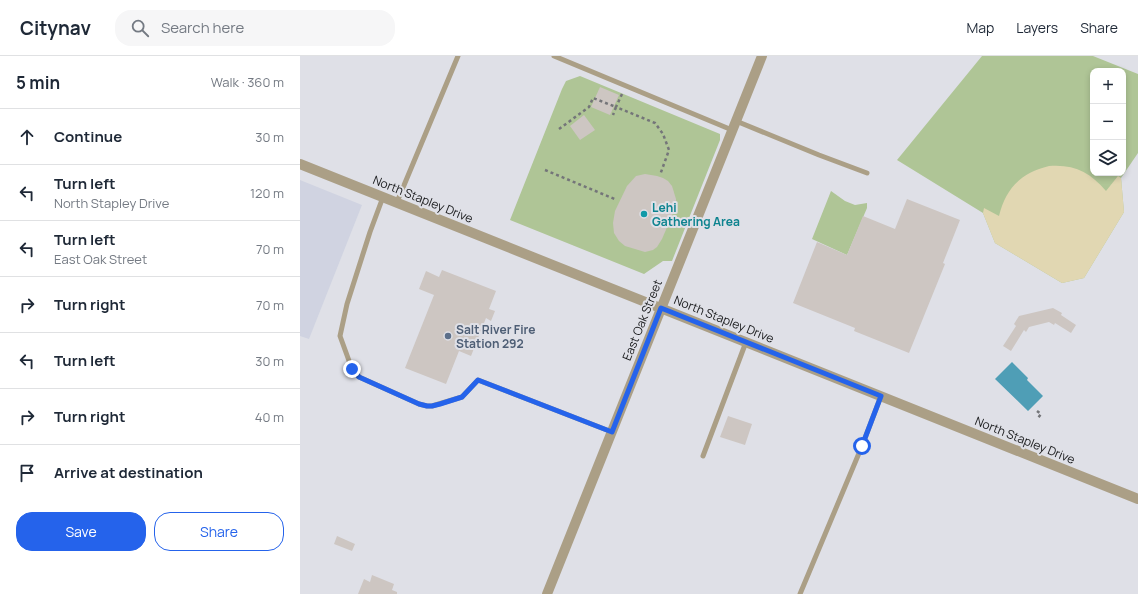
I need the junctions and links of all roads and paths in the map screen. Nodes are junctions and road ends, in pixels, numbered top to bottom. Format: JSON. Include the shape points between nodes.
{"nodes":[{"id":1,"x":458,"y":56,"type":"edge"},
{"id":2,"x":554,"y":56,"type":"edge"},
{"id":3,"x":762,"y":56,"type":"edge"},
{"id":4,"x":625,"y":86,"type":"junction"},
{"id":5,"x":616,"y":107,"type":"junction"},
{"id":6,"x":613,"y":115,"type":"dead end"},
{"id":7,"x":734,"y":126,"type":"junction"},
{"id":8,"x":559,"y":129,"type":"dead end"},
{"id":9,"x":300,"y":164,"type":"edge"},
{"id":10,"x":545,"y":170,"type":"dead end"},
{"id":11,"x":867,"y":173,"type":"dead end"},
{"id":12,"x":660,"y":174,"type":"dead end"},
{"id":13,"x":383,"y":197,"type":"junction"},
{"id":14,"x":617,"y":200,"type":"dead end"},
{"id":15,"x":397,"y":202,"type":"junction"},
{"id":16,"x":661,"y":308,"type":"junction"},
{"id":17,"x":746,"y":342,"type":"junction"},
{"id":18,"x":881,"y":396,"type":"junction"},
{"id":19,"x":1037,"y":411,"type":"dead end"},
{"id":20,"x":1038,"y":418,"type":"dead end"},
{"id":21,"x":612,"y":432,"type":"junction"},
{"id":22,"x":702,"y":456,"type":"dead end"},
{"id":23,"x":1138,"y":499,"type":"edge"},
{"id":24,"x":547,"y":594,"type":"edge"},
{"id":25,"x":800,"y":594,"type":"edge"}],
"edges":[{"from":1,"to":15,"type":"lane"},
{"from":2,"to":4,"type":"lane"},
{"from":3,"to":7,"type":"street","name":"East Oak Street"},
{"from":4,"to":5,"type":"path"},
{"from":4,"to":7,"type":"lane"},
{"from":5,"to":6,"type":"path"},
{"from":5,"to":8,"type":"path","via":[[593,98],[589,107]]},
{"from":5,"to":12,"type":"path","via":[[655,123],[663,134],[669,150]]},
{"from":7,"to":11,"type":"lane"},
{"from":7,"to":16,"type":"street","name":"East Oak Street"},
{"from":9,"to":13,"type":"street","name":"North Stapley Drive"},
{"from":10,"to":14,"type":"path"},
{"from":13,"to":15,"type":"street","name":"North Stapley Drive"},
{"from":13,"to":21,"type":"lane","via":[[370,232],[340,336],[352,369],[359,377],[427,406],[462,397],[478,380]]},
{"from":15,"to":16,"type":"street","name":"North Stapley Drive"},
{"from":16,"to":17,"type":"street","name":"North Stapley Drive"},
{"from":16,"to":21,"type":"street","name":"East Oak Street"},
{"from":17,"to":18,"type":"street","name":"North Stapley Drive"},
{"from":17,"to":22,"type":"lane"},
{"from":18,"to":23,"type":"street","name":"North Stapley Drive"},
{"from":18,"to":25,"type":"lane"},
{"from":19,"to":20,"type":"path","via":[[1041,414]]},
{"from":21,"to":24,"type":"street","name":"East Oak Street"}]}
